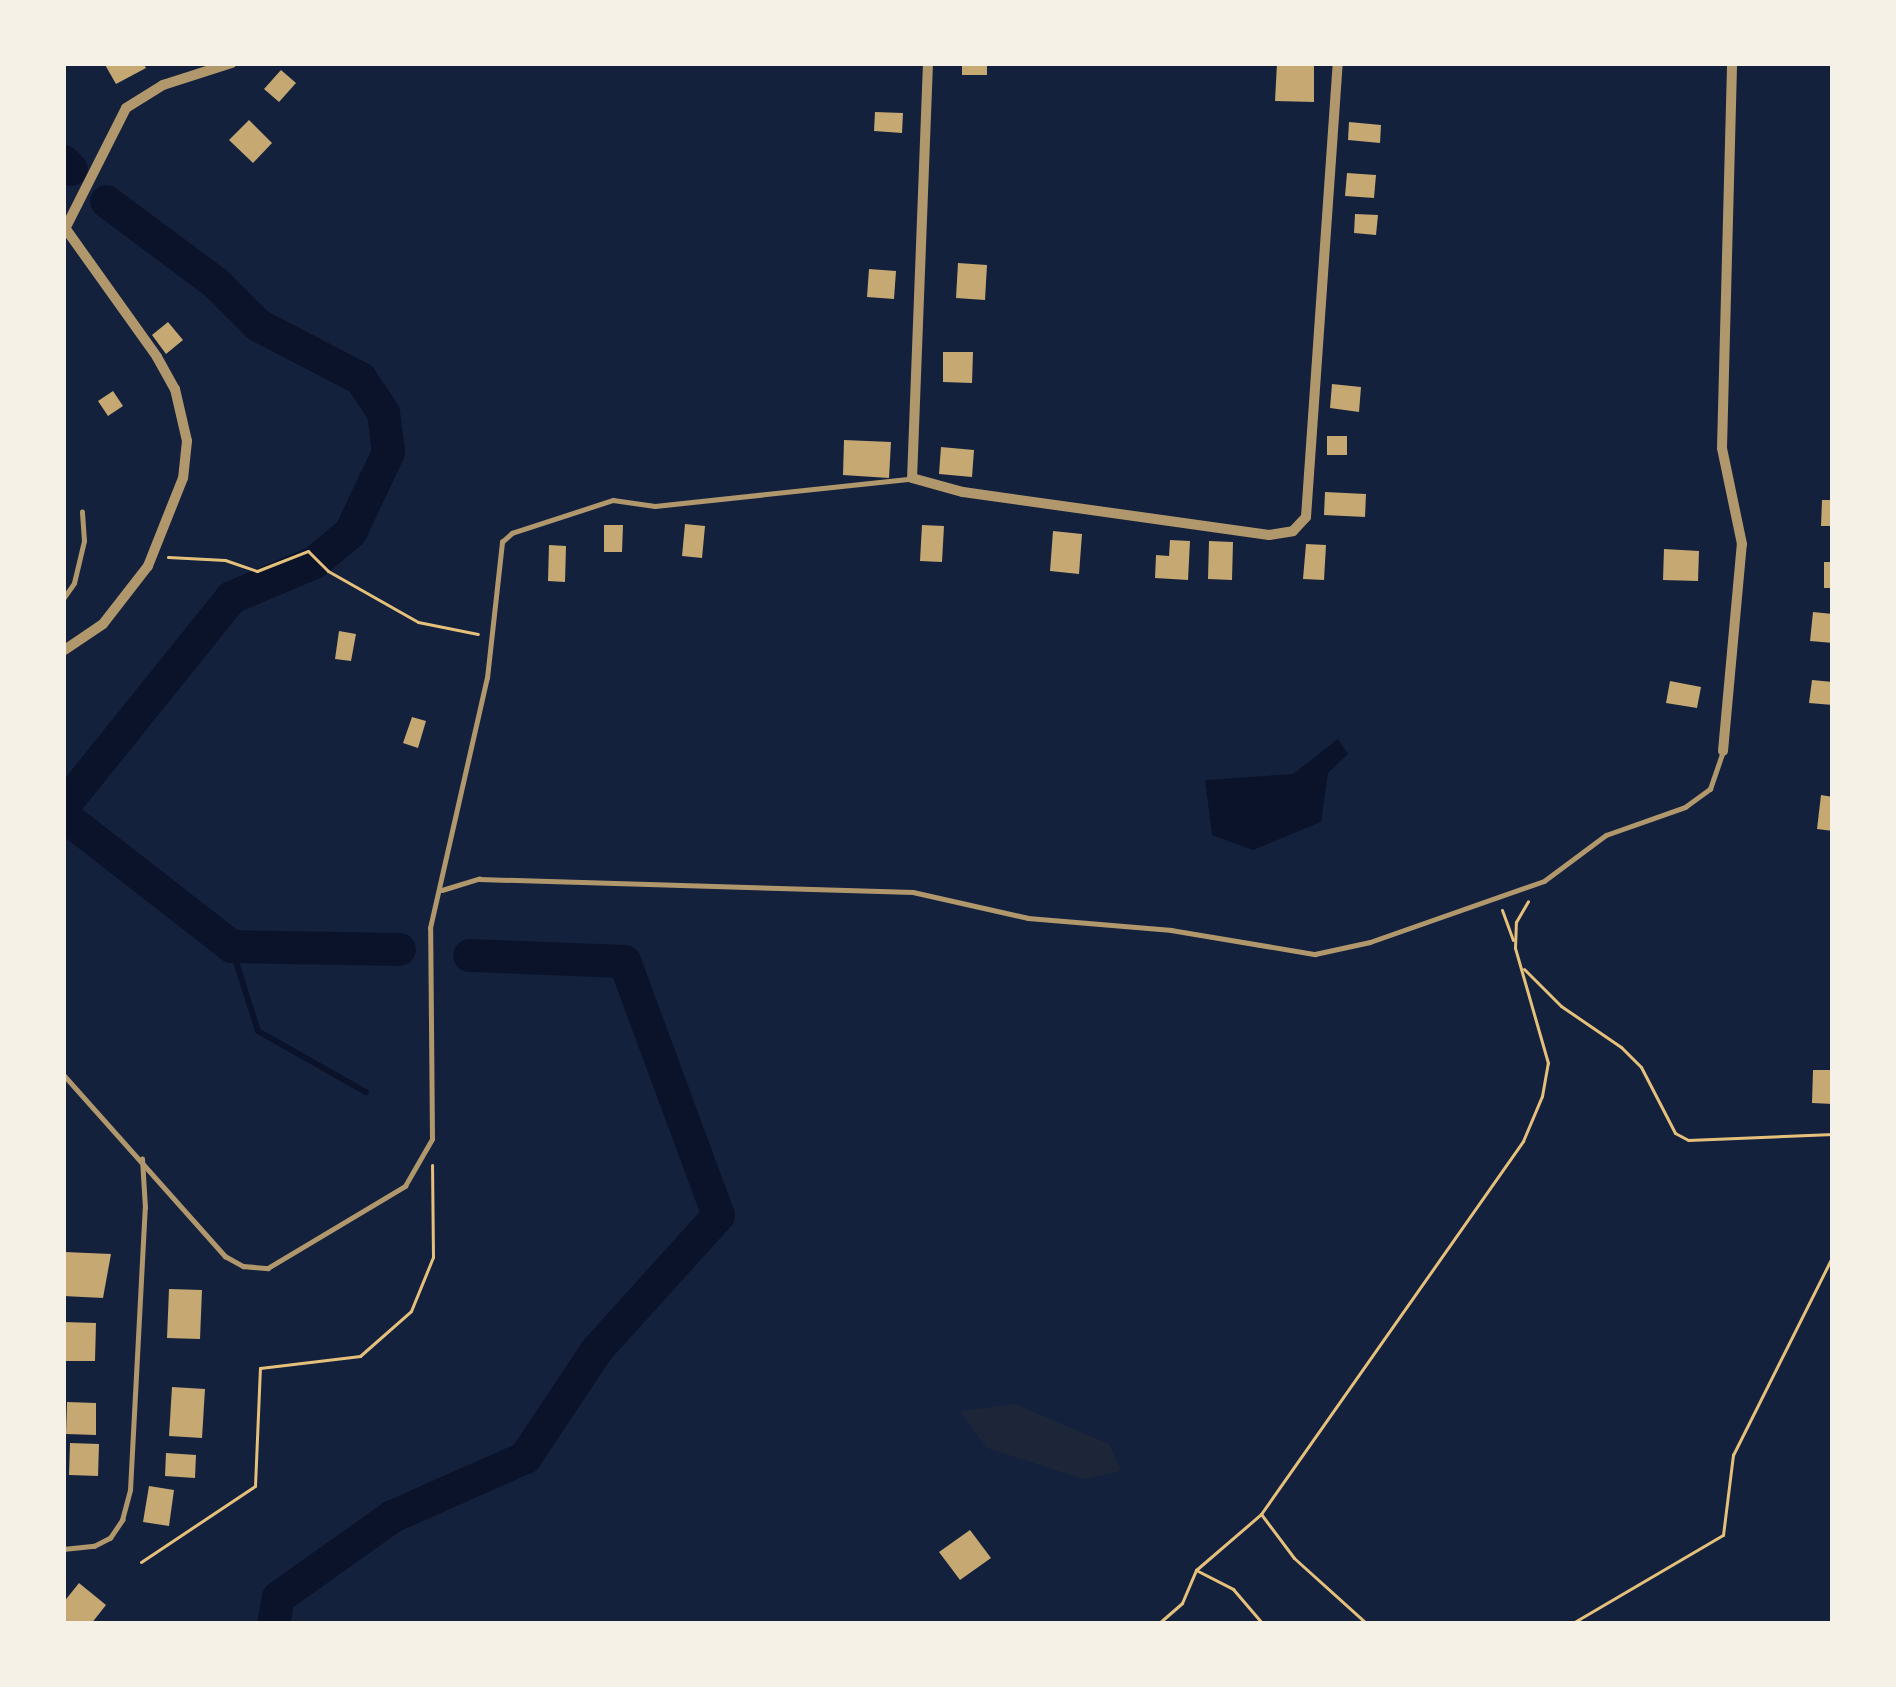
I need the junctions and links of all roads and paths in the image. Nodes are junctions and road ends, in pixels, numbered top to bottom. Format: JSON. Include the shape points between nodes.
{"nodes":[{"id":1,"x":232,"y":63,"type":"edge"},
{"id":2,"x":928,"y":63,"type":"edge"},
{"id":3,"x":1338,"y":63,"type":"edge"},
{"id":4,"x":1732,"y":63,"type":"edge"},
{"id":5,"x":65,"y":226,"type":"edge"},
{"id":6,"x":912,"y":478,"type":"junction"},
{"id":7,"x":82,"y":512,"type":"dead end"},
{"id":8,"x":153,"y":556,"type":"junction"},
{"id":9,"x":63,"y":598,"type":"edge"},
{"id":10,"x":491,"y":637,"type":"junction"},
{"id":11,"x":63,"y":651,"type":"edge"},
{"id":12,"x":1723,"y":752,"type":"joint"},
{"id":13,"x":1544,"y":881,"type":"junction"},
{"id":14,"x":442,"y":890,"type":"junction"},
{"id":15,"x":1484,"y":900,"type":"junction"},
{"id":16,"x":1515,"y":948,"type":"junction"},
{"id":17,"x":1520,"y":964,"type":"junction"},
{"id":18,"x":63,"y":1074,"type":"edge"},
{"id":19,"x":1833,"y":1134,"type":"edge"},
{"id":20,"x":432,"y":1139,"type":"junction"},
{"id":21,"x":142,"y":1159,"type":"junction"},
{"id":22,"x":1833,"y":1255,"type":"edge"},
{"id":23,"x":1262,"y":1514,"type":"junction"},
{"id":24,"x":63,"y":1549,"type":"edge"},
{"id":25,"x":141,"y":1562,"type":"dead end"},
{"id":26,"x":1196,"y":1570,"type":"junction"},
{"id":27,"x":1158,"y":1624,"type":"edge"},
{"id":28,"x":1263,"y":1624,"type":"edge"},
{"id":29,"x":1367,"y":1624,"type":"edge"},
{"id":30,"x":1571,"y":1624,"type":"edge"}],
"edges":[{"from":1,"to":5,"type":"street","via":[[163,85],[126,108]]},
{"from":2,"to":6,"type":"street"},
{"from":3,"to":6,"type":"street","via":[[1306,517],[1292,531],[1269,535]]},
{"from":4,"to":12,"type":"street","via":[[1722,448],[1742,544]]},
{"from":5,"to":8,"type":"street","via":[[157,357],[183,414],[183,478]]},
{"from":6,"to":10,"type":"lane","via":[[655,506],[613,500],[512,533],[502,542]]},
{"from":7,"to":9,"type":"lane","via":[[84,542]]},
{"from":8,"to":10,"type":"path","via":[[225,560],[256,572],[308,551],[418,622]]},
{"from":8,"to":11,"type":"street","via":[[103,624]]},
{"from":10,"to":14,"type":"lane"},
{"from":12,"to":13,"type":"lane","via":[[1710,788],[1697,798],[1606,835]]},
{"from":13,"to":15,"type":"lane"},
{"from":13,"to":16,"type":"path","via":[[1516,922]]},
{"from":14,"to":15,"type":"lane","via":[[479,879],[913,892],[1028,918],[1316,954]]},
{"from":14,"to":20,"type":"lane","via":[[430,928]]},
{"from":15,"to":16,"type":"path","via":[[1503,912]]},
{"from":16,"to":17,"type":"path"},
{"from":17,"to":19,"type":"path","via":[[1561,1006],[1622,1047],[1688,1140]]},
{"from":17,"to":23,"type":"path","via":[[1548,1064],[1523,1141]]},
{"from":18,"to":21,"type":"lane"},
{"from":20,"to":21,"type":"lane","via":[[405,1186],[268,1268],[225,1256]]},
{"from":20,"to":25,"type":"path","via":[[433,1257],[411,1311],[360,1356],[260,1368],[255,1486]]},
{"from":21,"to":24,"type":"lane","via":[[130,1490],[110,1538]]},
{"from":22,"to":30,"type":"path","via":[[1733,1455],[1723,1535]]},
{"from":23,"to":26,"type":"path"},
{"from":23,"to":29,"type":"path","via":[[1294,1558]]},
{"from":26,"to":27,"type":"path","via":[[1182,1604]]},
{"from":26,"to":28,"type":"path","via":[[1233,1589]]}]}
